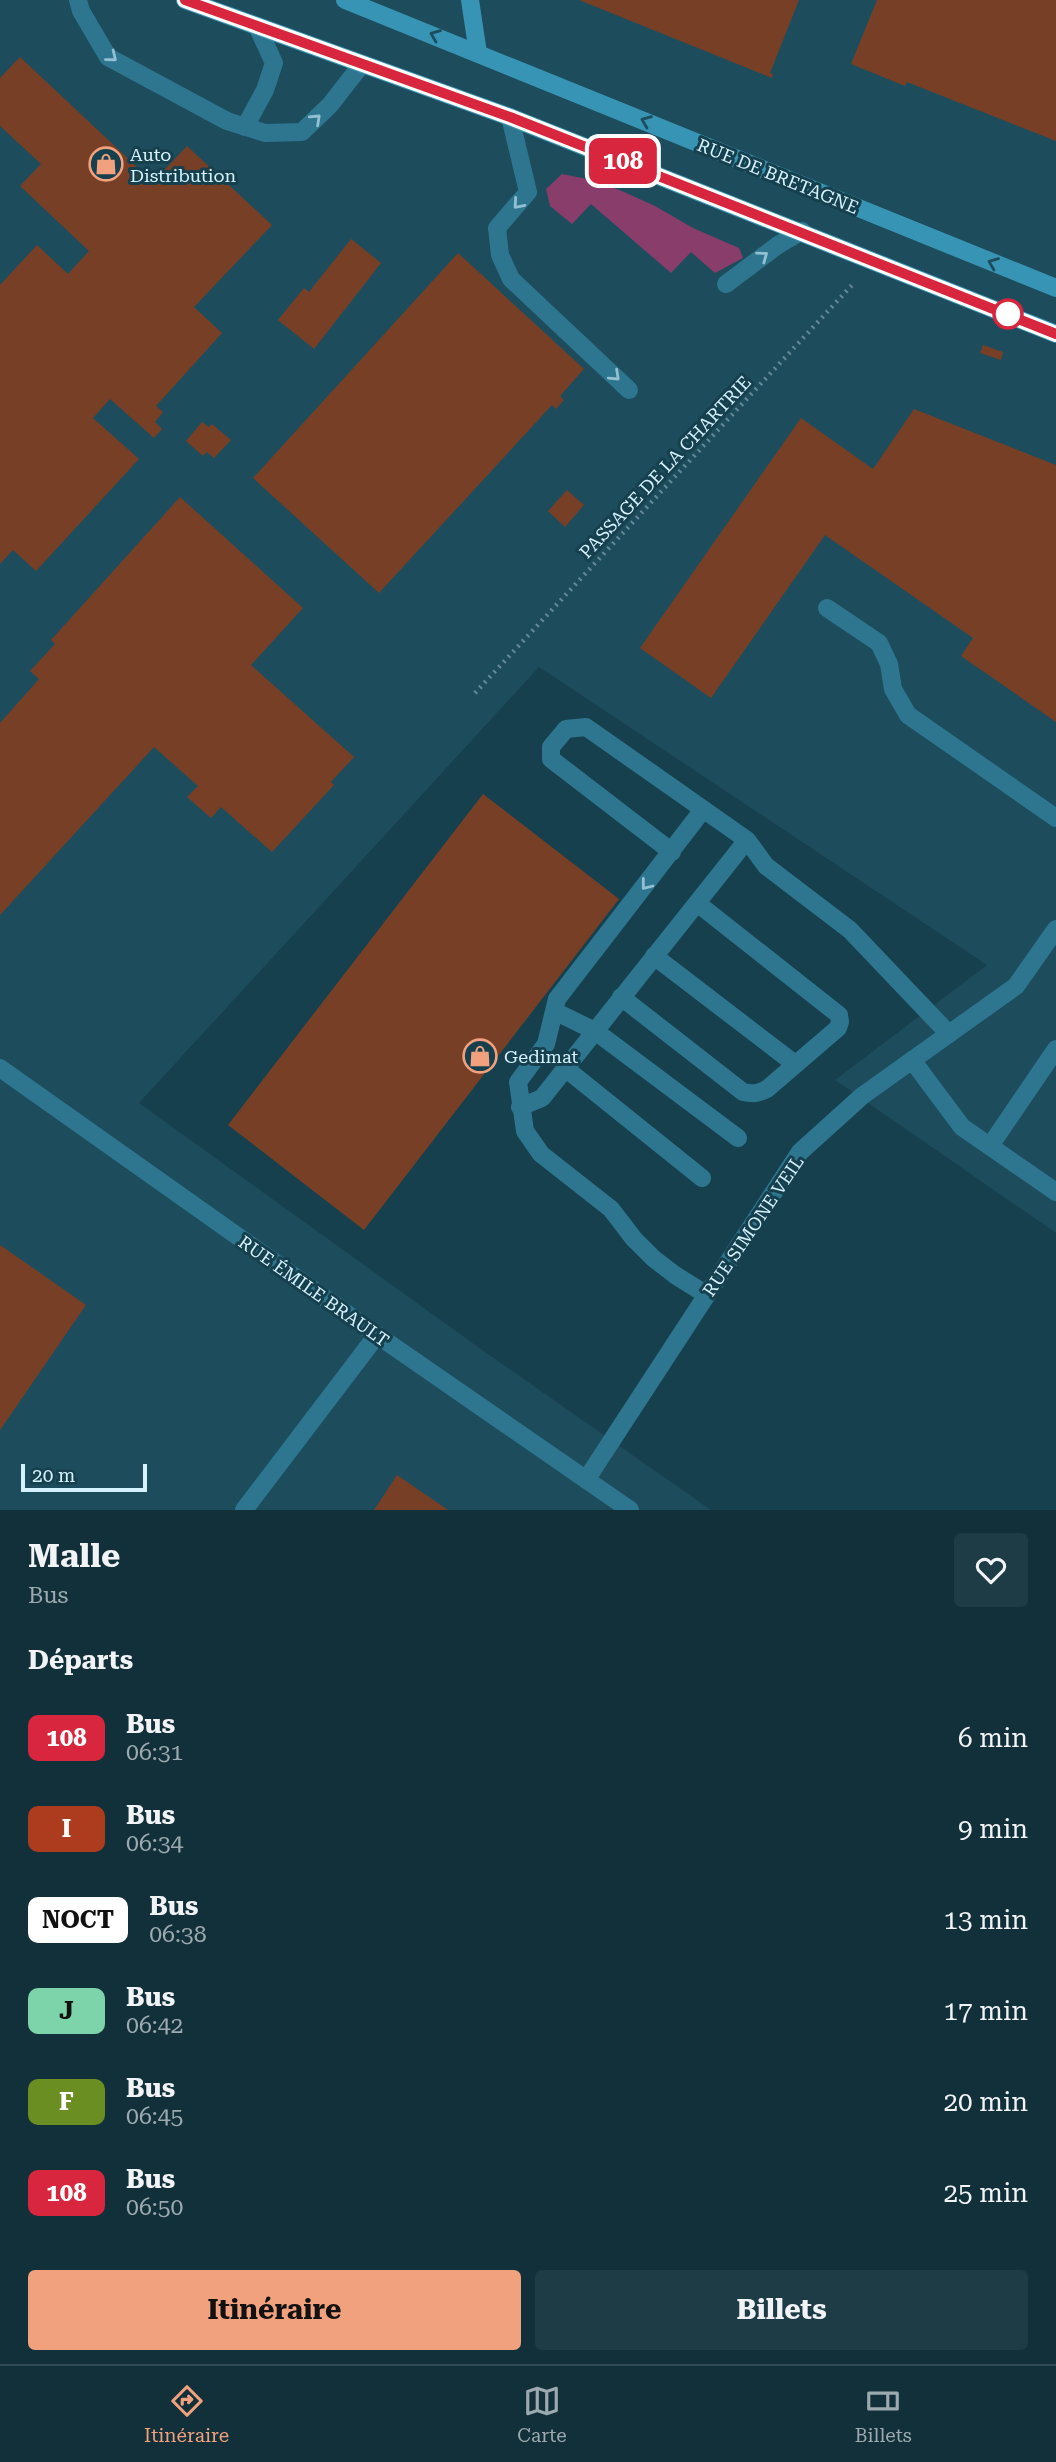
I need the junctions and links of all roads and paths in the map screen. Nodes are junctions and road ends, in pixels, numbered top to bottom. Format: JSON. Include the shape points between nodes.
{"nodes":[{"id":1,"x":78,"y":0,"type":"edge"},
{"id":2,"x":186,"y":0,"type":"edge"},
{"id":3,"x":345,"y":0,"type":"edge"},
{"id":4,"x":470,"y":0,"type":"edge"},
{"id":5,"x":257,"y":26,"type":"junction"},
{"id":6,"x":478,"y":53,"type":"junction"},
{"id":7,"x":362,"y":64,"type":"junction"},
{"id":8,"x":510,"y":117,"type":"junction"},
{"id":9,"x":245,"y":127,"type":"junction"},
{"id":10,"x":802,"y":231,"type":"junction"},
{"id":11,"x":875,"y":260,"type":"junction"},
{"id":12,"x":726,"y":284,"type":"dead end"},
{"id":13,"x":1056,"y":288,"type":"edge"},
{"id":14,"x":1056,"y":334,"type":"edge"},
{"id":15,"x":629,"y":390,"type":"dead end"},
{"id":16,"x":827,"y":608,"type":"dead end"},
{"id":17,"x":475,"y":693,"type":"dead end"},
{"id":18,"x":702,"y":811,"type":"junction"},
{"id":19,"x":1056,"y":818,"type":"edge"},
{"id":20,"x":747,"y":841,"type":"junction"},
{"id":21,"x":672,"y":852,"type":"junction"},
{"id":22,"x":697,"y":902,"type":"junction"},
{"id":23,"x":1056,"y":929,"type":"edge"},
{"id":24,"x":654,"y":956,"type":"junction"},
{"id":25,"x":621,"y":997,"type":"junction"},
{"id":26,"x":555,"y":1011,"type":"junction"},
{"id":27,"x":594,"y":1031,"type":"junction"},
{"id":28,"x":949,"y":1034,"type":"junction"},
{"id":29,"x":1056,"y":1049,"type":"edge"},
{"id":30,"x":912,"y":1060,"type":"junction"},
{"id":31,"x":795,"y":1064,"type":"junction"},
{"id":32,"x":565,"y":1068,"type":"junction"},
{"id":33,"x":0,"y":1069,"type":"edge"},
{"id":34,"x":520,"y":1107,"type":"junction"},
{"id":35,"x":738,"y":1138,"type":"dead end"},
{"id":36,"x":990,"y":1146,"type":"junction"},
{"id":37,"x":702,"y":1178,"type":"dead end"},
{"id":38,"x":1056,"y":1192,"type":"edge"},
{"id":39,"x":707,"y":1295,"type":"junction"},
{"id":40,"x":377,"y":1335,"type":"junction"},
{"id":41,"x":586,"y":1480,"type":"junction"},
{"id":42,"x":244,"y":1510,"type":"edge"},
{"id":43,"x":630,"y":1510,"type":"edge"}],
"edges":[{"from":1,"to":9,"type":"street","one_way":true,"via":[[108,57]]},
{"from":2,"to":5,"type":"main road"},
{"from":6,"to":3,"type":"main road","name":"RUE DE BRETAGNE","one_way":true},
{"from":4,"to":6,"type":"main road"},
{"from":5,"to":7,"type":"main road"},
{"from":5,"to":9,"type":"street","via":[[274,63]]},
{"from":13,"to":6,"type":"main road","name":"RUE DE BRETAGNE","one_way":true},
{"from":7,"to":8,"type":"main road"},
{"from":9,"to":7,"type":"street","one_way":true,"via":[[265,133],[302,132]]},
{"from":8,"to":10,"type":"main road"},
{"from":8,"to":15,"type":"street","one_way":true,"via":[[528,192],[497,228],[500,255],[511,279]]},
{"from":10,"to":11,"type":"main road"},
{"from":12,"to":10,"type":"street","one_way":true},
{"from":11,"to":14,"type":"main road"},
{"from":11,"to":17,"type":"path","name":"PASSAGE DE LA CHARTRIE"},
{"from":16,"to":19,"type":"street","via":[[880,643],[893,689],[908,715]]},
{"from":18,"to":20,"type":"street"},
{"from":18,"to":21,"type":"street"},
{"from":18,"to":21,"type":"street","via":[[586,727],[566,729],[551,747],[551,759]]},
{"from":20,"to":22,"type":"street"},
{"from":20,"to":28,"type":"street","via":[[766,866],[850,930]]},
{"from":21,"to":26,"type":"street","one_way":true,"via":[[557,999]]},
{"from":22,"to":24,"type":"street"},
{"from":22,"to":31,"type":"street","via":[[839,1015],[838,1028]]},
{"from":23,"to":28,"type":"street","name":"RUE SIMONE VEIL","via":[[1016,986]]},
{"from":24,"to":25,"type":"street"},
{"from":24,"to":31,"type":"street"},
{"from":25,"to":27,"type":"street"},
{"from":25,"to":31,"type":"street","via":[[743,1091],[757,1094]]},
{"from":26,"to":27,"type":"street"},
{"from":26,"to":34,"type":"street","via":[[546,1044],[517,1082]]},
{"from":27,"to":32,"type":"street"},
{"from":27,"to":35,"type":"street"},
{"from":28,"to":30,"type":"street","name":"RUE SIMONE VEIL"},
{"from":29,"to":36,"type":"street"},
{"from":30,"to":36,"type":"street","via":[[962,1127]]},
{"from":30,"to":39,"type":"street","name":"RUE SIMONE VEIL","via":[[862,1096],[800,1152]]},
{"from":32,"to":34,"type":"street","via":[[541,1098]]},
{"from":32,"to":37,"type":"street"},
{"from":33,"to":40,"type":"street","name":"RUE ÉMILE BRAULT"},
{"from":34,"to":39,"type":"street","via":[[525,1131],[541,1154],[611,1209],[653,1258]]},
{"from":36,"to":38,"type":"street"},
{"from":39,"to":41,"type":"street","name":"RUE SIMONE VEIL"},
{"from":40,"to":41,"type":"street","name":"RUE ÉMILE BRAULT"},
{"from":40,"to":42,"type":"street"},
{"from":41,"to":43,"type":"street","name":"RUE ÉMILE BRAULT"}]}
